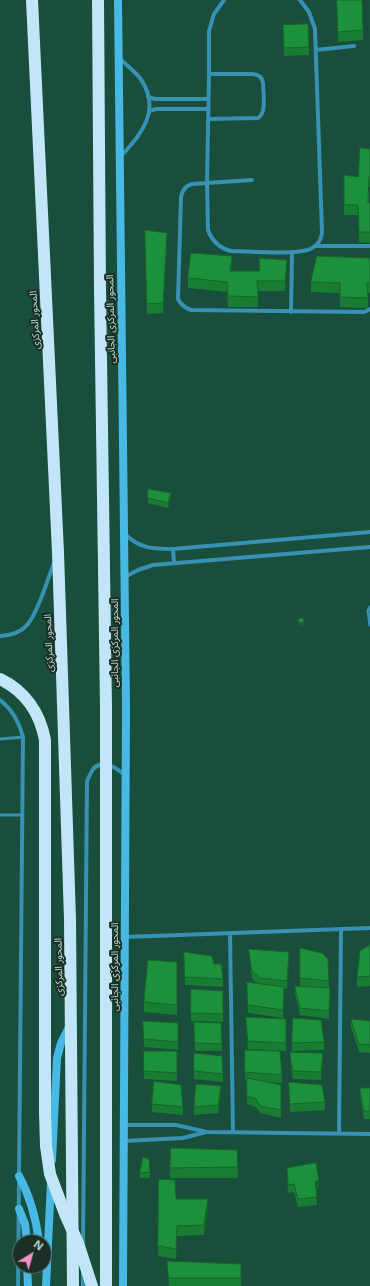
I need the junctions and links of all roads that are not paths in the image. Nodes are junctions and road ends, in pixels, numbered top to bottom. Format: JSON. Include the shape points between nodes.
{"nodes":[{"id":1,"x":32,"y":0,"type":"edge"},
{"id":2,"x":98,"y":0,"type":"edge"},
{"id":3,"x":118,"y":0,"type":"edge"},
{"id":4,"x":224,"y":0,"type":"edge"},
{"id":5,"x":300,"y":0,"type":"edge"},
{"id":6,"x":354,"y":46,"type":"dead end"},
{"id":7,"x":316,"y":50,"type":"junction"},
{"id":8,"x":118,"y":58,"type":"junction"},
{"id":9,"x":209,"y":74,"type":"junction"},
{"id":10,"x":148,"y":97,"type":"junction"},
{"id":11,"x":208,"y":98,"type":"junction"},
{"id":12,"x":208,"y":109,"type":"junction"},
{"id":13,"x":149,"y":111,"type":"junction"},
{"id":14,"x":208,"y":119,"type":"junction"},
{"id":15,"x":119,"y":158,"type":"junction"},
{"id":16,"x":252,"y":180,"type":"dead end"},
{"id":17,"x":207,"y":183,"type":"junction"},
{"id":18,"x":316,"y":246,"type":"junction"},
{"id":19,"x":370,"y":246,"type":"edge"},
{"id":20,"x":292,"y":252,"type":"junction"},
{"id":21,"x":370,"y":309,"type":"edge"},
{"id":22,"x":292,"y":312,"type":"junction"},
{"id":23,"x":123,"y":532,"type":"junction"},
{"id":24,"x":370,"y":532,"type":"edge"},
{"id":25,"x":370,"y":547,"type":"edge"},
{"id":26,"x":173,"y":549,"type":"junction"},
{"id":27,"x":58,"y":552,"type":"junction"},
{"id":28,"x":174,"y":562,"type":"junction"},
{"id":29,"x":125,"y":577,"type":"junction"},
{"id":30,"x":370,"y":606,"type":"edge"},
{"id":31,"x":370,"y":625,"type":"edge"},
{"id":32,"x":0,"y":636,"type":"edge"},
{"id":33,"x":0,"y":679,"type":"edge"},
{"id":34,"x":0,"y":700,"type":"edge"},
{"id":35,"x":23,"y":737,"type":"junction"},
{"id":36,"x":0,"y":739,"type":"edge"},
{"id":37,"x":126,"y":775,"type":"junction"},
{"id":38,"x":0,"y":815,"type":"edge"},
{"id":39,"x":22,"y":815,"type":"junction"},
{"id":40,"x":370,"y":928,"type":"edge"},
{"id":41,"x":341,"y":929,"type":"junction"},
{"id":42,"x":230,"y":933,"type":"junction"},
{"id":43,"x":125,"y":937,"type":"junction"},
{"id":44,"x":72,"y":1022,"type":"junction"},
{"id":45,"x":123,"y":1125,"type":"junction"},
{"id":46,"x":206,"y":1132,"type":"junction"},
{"id":47,"x":233,"y":1132,"type":"junction"},
{"id":48,"x":339,"y":1134,"type":"junction"},
{"id":49,"x":370,"y":1134,"type":"edge"},
{"id":50,"x":123,"y":1141,"type":"junction"},
{"id":51,"x":19,"y":1176,"type":"junction"},
{"id":52,"x":19,"y":1209,"type":"junction"},
{"id":53,"x":26,"y":1234,"type":"edge"},
{"id":54,"x":38,"y":1234,"type":"edge"},
{"id":55,"x":47,"y":1234,"type":"edge"},
{"id":56,"x":28,"y":1274,"type":"edge"},
{"id":57,"x":45,"y":1274,"type":"edge"},
{"id":58,"x":18,"y":1286,"type":"edge"},
{"id":59,"x":28,"y":1286,"type":"edge"},
{"id":60,"x":46,"y":1286,"type":"edge"},
{"id":61,"x":73,"y":1286,"type":"edge"},
{"id":62,"x":83,"y":1286,"type":"edge"},
{"id":63,"x":92,"y":1286,"type":"edge"},
{"id":64,"x":106,"y":1286,"type":"edge"},
{"id":65,"x":123,"y":1286,"type":"edge"}],
"edges":[{"from":1,"to":27,"type":"highway","name":"المحور المركزى"},
{"from":2,"to":64,"type":"highway","bridge":true,"via":[[106,707]]},
{"from":3,"to":8,"type":"main road","name":"المحور المركزى الجانبى"},
{"from":4,"to":9,"type":"street","via":[[214,14],[209,31]]},
{"from":5,"to":7,"type":"street","via":[[313,20]]},
{"from":6,"to":7,"type":"street"},
{"from":7,"to":18,"type":"street","via":[[322,229],[321,238]]},
{"from":8,"to":10,"type":"street","via":[[140,78]]},
{"from":8,"to":15,"type":"main road","name":"المحور المركزى الجانبى"},
{"from":9,"to":11,"type":"street"},
{"from":9,"to":14,"type":"street","via":[[258,76],[263,83],[263,110],[258,118]]},
{"from":10,"to":11,"type":"street"},
{"from":10,"to":13,"type":"street"},
{"from":11,"to":12,"type":"street"},
{"from":12,"to":13,"type":"street"},
{"from":12,"to":14,"type":"street"},
{"from":13,"to":15,"type":"street","via":[[142,131]]},
{"from":14,"to":17,"type":"street"},
{"from":15,"to":23,"type":"main road","name":"المحور المركزى الجانبى"},
{"from":16,"to":17,"type":"street"},
{"from":17,"to":20,"type":"street","via":[[208,230],[212,240],[220,247],[230,251]]},
{"from":17,"to":22,"type":"street","via":[[189,185],[181,194],[178,299],[180,303],[191,310]]},
{"from":18,"to":19,"type":"street"},
{"from":18,"to":20,"type":"street"},
{"from":20,"to":22,"type":"street"},
{"from":21,"to":22,"type":"street","via":[[364,312]]},
{"from":23,"to":26,"type":"street","via":[[133,541],[146,547]]},
{"from":23,"to":29,"type":"main road","name":"المحور المركزى الجانبى"},
{"from":24,"to":26,"type":"street"},
{"from":25,"to":28,"type":"street"},
{"from":26,"to":28,"type":"street"},
{"from":27,"to":32,"type":"street","via":[[29,624],[13,634]]},
{"from":27,"to":44,"type":"highway","name":"المحور المركزى"},
{"from":28,"to":29,"type":"street","via":[[145,567]]},
{"from":29,"to":37,"type":"main road","name":"المحور المركزى الجانبى"},
{"from":30,"to":31,"type":"lane"},
{"from":33,"to":63,"type":"highway","bridge":true,"via":[[14,687],[29,702],[40,720],[45,740],[46,1146],[50,1174]]},
{"from":34,"to":35,"type":"street","via":[[14,715]]},
{"from":35,"to":36,"type":"lane"},
{"from":35,"to":39,"type":"street"},
{"from":37,"to":43,"type":"main road","name":"المحور المركزى الجانبى"},
{"from":37,"to":62,"type":"street","via":[[113,765],[102,764],[93,769],[87,781]]},
{"from":38,"to":39,"type":"lane"},
{"from":39,"to":51,"type":"street"},
{"from":40,"to":41,"type":"street"},
{"from":41,"to":42,"type":"street"},
{"from":41,"to":48,"type":"street"},
{"from":42,"to":43,"type":"street"},
{"from":42,"to":47,"type":"street"},
{"from":43,"to":45,"type":"main road","name":"المحور المركزى الجانبى"},
{"from":44,"to":55,"type":"main road","via":[[60,1043],[57,1058]]},
{"from":44,"to":61,"type":"highway","name":"المحور المركزى"},
{"from":45,"to":46,"type":"street","via":[[176,1125]]},
{"from":45,"to":50,"type":"main road","name":"المحور المركزى الجانبى"},
{"from":46,"to":47,"type":"street"},
{"from":46,"to":50,"type":"street","via":[[183,1138]]},
{"from":47,"to":48,"type":"street"},
{"from":48,"to":49,"type":"street"},
{"from":50,"to":65,"type":"main road","name":"المحور المركزى الجانبى"},
{"from":51,"to":52,"type":"street"},
{"from":51,"to":54,"type":"main road","via":[[33,1208]]},
{"from":52,"to":53,"type":"main road"},
{"from":52,"to":58,"type":"street"},
{"from":56,"to":59,"type":"main road"},
{"from":57,"to":60,"type":"main road"}]}
